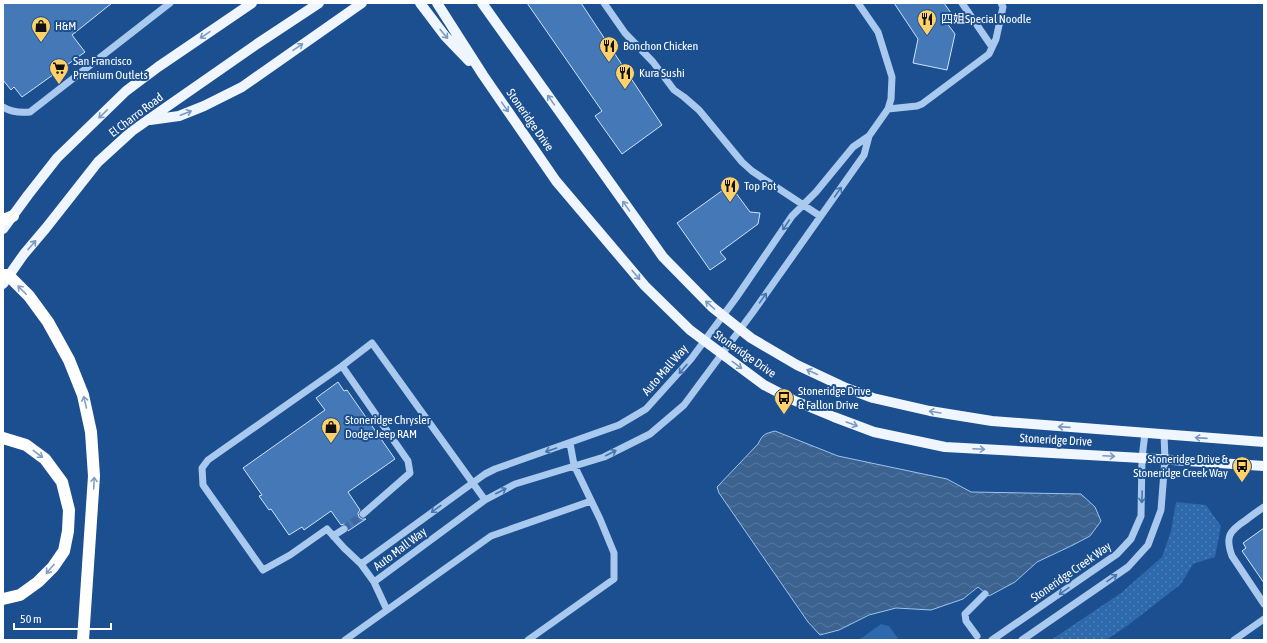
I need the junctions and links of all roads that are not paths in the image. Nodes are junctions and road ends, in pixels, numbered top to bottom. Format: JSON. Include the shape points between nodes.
{"nodes":[{"id":1,"x":170,"y":3,"type":"edge"},
{"id":2,"x":252,"y":3,"type":"edge"},
{"id":3,"x":319,"y":3,"type":"edge"},
{"id":4,"x":362,"y":3,"type":"edge"},
{"id":5,"x":420,"y":3,"type":"edge"},
{"id":6,"x":436,"y":3,"type":"edge"},
{"id":7,"x":482,"y":3,"type":"edge"},
{"id":8,"x":604,"y":3,"type":"edge"},
{"id":9,"x":858,"y":3,"type":"edge"},
{"id":10,"x":962,"y":3,"type":"edge"},
{"id":11,"x":1001,"y":3,"type":"edge"},
{"id":12,"x":992,"y":47,"type":"junction"},
{"id":13,"x":483,"y":75,"type":"junction"},
{"id":14,"x":888,"y":109,"type":"junction"},
{"id":15,"x":5,"y":111,"type":"edge"},
{"id":16,"x":148,"y":120,"type":"junction"},
{"id":17,"x":870,"y":136,"type":"junction"},
{"id":18,"x":803,"y":205,"type":"junction"},
{"id":19,"x":820,"y":216,"type":"junction"},
{"id":20,"x":8,"y":218,"type":"edge"},
{"id":21,"x":3,"y":229,"type":"edge"},
{"id":22,"x":5,"y":278,"type":"edge"},
{"id":23,"x":723,"y":316,"type":"junction"},
{"id":24,"x":740,"y":329,"type":"junction"},
{"id":25,"x":704,"y":341,"type":"junction"},
{"id":26,"x":722,"y":354,"type":"junction"},
{"id":27,"x":342,"y":366,"type":"junction"},
{"id":28,"x":1145,"y":433,"type":"junction"},
{"id":29,"x":1164,"y":435,"type":"junction"},
{"id":30,"x":3,"y":438,"type":"edge"},
{"id":31,"x":1264,"y":442,"type":"edge"},
{"id":32,"x":570,"y":443,"type":"junction"},
{"id":33,"x":1142,"y":458,"type":"junction"},
{"id":34,"x":1165,"y":459,"type":"junction"},
{"id":35,"x":574,"y":465,"type":"junction"},
{"id":36,"x":1264,"y":466,"type":"edge"},
{"id":37,"x":472,"y":483,"type":"junction"},
{"id":38,"x":485,"y":500,"type":"junction"},
{"id":39,"x":591,"y":501,"type":"junction"},
{"id":40,"x":1264,"y":507,"type":"edge"},
{"id":41,"x":363,"y":514,"type":"tunnel mouth"},
{"id":42,"x":344,"y":529,"type":"tunnel mouth"},
{"id":43,"x":334,"y":536,"type":"junction"},
{"id":44,"x":361,"y":564,"type":"junction"},
{"id":45,"x":374,"y":582,"type":"junction"},
{"id":46,"x":985,"y":594,"type":"dead end"},
{"id":47,"x":3,"y":599,"type":"edge"},
{"id":48,"x":1264,"y":604,"type":"edge"},
{"id":49,"x":387,"y":610,"type":"junction"},
{"id":50,"x":1264,"y":619,"type":"edge"},
{"id":51,"x":977,"y":636,"type":"dead end"},
{"id":52,"x":83,"y":640,"type":"edge"},
{"id":53,"x":345,"y":640,"type":"edge"},
{"id":54,"x":528,"y":640,"type":"edge"},
{"id":55,"x":992,"y":640,"type":"edge"},
{"id":56,"x":1022,"y":640,"type":"edge"},
{"id":57,"x":1234,"y":640,"type":"edge"}],
"edges":[{"from":1,"to":15,"type":"street","via":[[30,112]]},
{"from":2,"to":20,"type":"main road","name":"El Charro Road","one_way":true,"via":[[126,92],[57,158]]},
{"from":3,"to":16,"type":"main road","name":"El Charro Road"},
{"from":16,"to":4,"type":"main road","one_way":true,"via":[[179,116],[242,87]]},
{"from":5,"to":13,"type":"main road","one_way":true,"via":[[445,36]]},
{"from":6,"to":13,"type":"main road","name":"Stoneridge Drive"},
{"from":23,"to":7,"type":"main road","name":"Stoneridge Drive","one_way":true,"via":[[662,258]]},
{"from":8,"to":18,"type":"street","via":[[625,33],[653,62],[674,90],[699,110],[742,162]]},
{"from":9,"to":14,"type":"street","via":[[878,32],[892,77]]},
{"from":10,"to":12,"type":"street"},
{"from":11,"to":12,"type":"street","via":[[1003,6]]},
{"from":12,"to":14,"type":"street","via":[[989,54],[922,104]]},
{"from":13,"to":25,"type":"main road","name":"Stoneridge Drive","one_way":true,"via":[[556,181],[645,286]]},
{"from":14,"to":17,"type":"street"},
{"from":22,"to":16,"type":"main road","name":"El Charro Road","one_way":true,"via":[[98,162]]},
{"from":17,"to":18,"type":"street","name":"Auto Mall Way","via":[[853,147]]},
{"from":19,"to":17,"type":"street","name":"Auto Mall Way","one_way":true,"via":[[864,155]]},
{"from":18,"to":19,"type":"street"},
{"from":18,"to":23,"type":"street","name":"Auto Mall Way","one_way":true,"via":[[792,216]]},
{"from":24,"to":19,"type":"street","name":"Auto Mall Way","one_way":true},
{"from":20,"to":21,"type":"main road","name":"El Charro Road"},
{"from":52,"to":22,"type":"highway","one_way":true,"via":[[94,476],[92,432],[83,394],[69,360],[48,322],[28,296]]},
{"from":23,"to":24,"type":"main road","name":"Stoneridge Drive"},
{"from":23,"to":25,"type":"street","name":"Auto Mall Way"},
{"from":24,"to":26,"type":"street","name":"Auto Mall Way"},
{"from":28,"to":24,"type":"main road","name":"Stoneridge Drive","one_way":true,"via":[[992,421],[873,398],[798,365]]},
{"from":25,"to":26,"type":"main road","name":"Stoneridge Drive"},
{"from":25,"to":32,"type":"street","name":"Auto Mall Way","one_way":true,"via":[[679,373],[646,408],[619,425]]},
{"from":26,"to":33,"type":"main road","name":"Stoneridge Drive","one_way":true,"via":[[764,385],[793,400],[874,432],[945,447]]},
{"from":35,"to":26,"type":"street","name":"Auto Mall Way","one_way":true,"via":[[604,457],[650,434],[684,406]]},
{"from":27,"to":37,"type":"street","via":[[372,343]]},
{"from":27,"to":41,"type":"street","via":[[408,461],[410,473]]},
{"from":27,"to":43,"type":"street","via":[[208,460],[202,468],[203,485],[263,570],[327,529]]},
{"from":28,"to":29,"type":"main road","name":"Stoneridge Drive"},
{"from":28,"to":33,"type":"street","name":"Stoneridge Creek Way"},
{"from":31,"to":29,"type":"main road","name":"Stoneridge Drive","one_way":true},
{"from":29,"to":34,"type":"street"},
{"from":30,"to":47,"type":"highway","one_way":true,"via":[[26,445],[44,459],[62,482],[69,510],[64,551],[53,567],[20,595]]},
{"from":32,"to":35,"type":"street"},
{"from":32,"to":37,"type":"street","name":"Auto Mall Way","one_way":true,"via":[[496,469]]},
{"from":33,"to":34,"type":"main road","name":"Stoneridge Drive"},
{"from":33,"to":55,"type":"street","name":"Stoneridge Creek Way","one_way":true,"via":[[1141,516],[1131,539],[1117,554]]},
{"from":34,"to":36,"type":"main road","name":"Stoneridge Drive"},
{"from":56,"to":34,"type":"street","one_way":true,"via":[[1128,567],[1148,545],[1161,510]]},
{"from":38,"to":35,"type":"street","name":"Auto Mall Way","one_way":true,"via":[[515,484]]},
{"from":35,"to":39,"type":"street"},
{"from":37,"to":38,"type":"street"},
{"from":37,"to":44,"type":"street","name":"Auto Mall Way","one_way":true},
{"from":38,"to":45,"type":"street","name":"Auto Mall Way"},
{"from":39,"to":49,"type":"street","via":[[491,536]]},
{"from":39,"to":54,"type":"street","via":[[614,553],[614,579]]},
{"from":40,"to":48,"type":"street","via":[[1235,527],[1229,541],[1232,556]]},
{"from":42,"to":43,"type":"street"},
{"from":43,"to":44,"type":"street"},
{"from":44,"to":45,"type":"street","name":"Auto Mall Way"},
{"from":45,"to":49,"type":"street"},
{"from":46,"to":51,"type":"street","via":[[965,614],[966,621]]},
{"from":49,"to":53,"type":"street"},
{"from":50,"to":57,"type":"street"}]}
